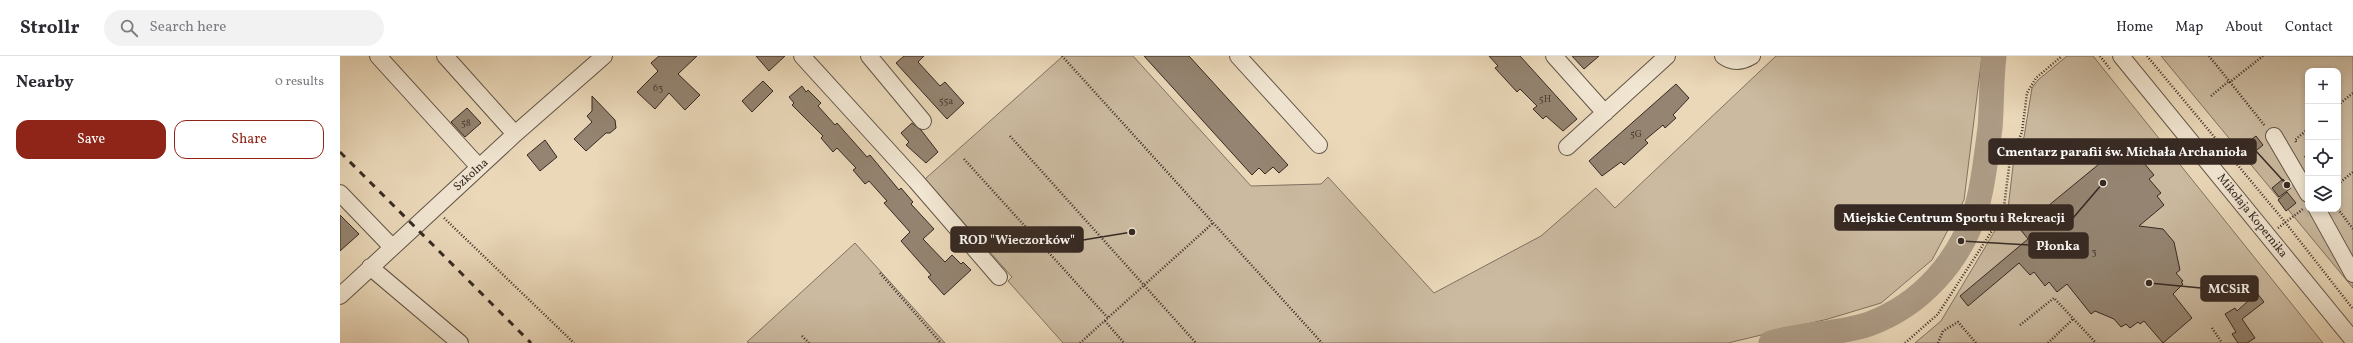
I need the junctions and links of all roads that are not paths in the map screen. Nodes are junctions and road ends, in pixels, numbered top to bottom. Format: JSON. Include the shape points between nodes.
{"nodes":[{"id":1,"x":378,"y":56,"type":"edge"},
{"id":2,"x":445,"y":56,"type":"edge"},
{"id":3,"x":604,"y":56,"type":"edge"},
{"id":4,"x":802,"y":56,"type":"edge"},
{"id":5,"x":869,"y":56,"type":"edge"},
{"id":6,"x":1238,"y":56,"type":"edge"},
{"id":7,"x":1554,"y":56,"type":"edge"},
{"id":8,"x":1667,"y":56,"type":"edge"},
{"id":9,"x":1723,"y":56,"type":"edge"},
{"id":10,"x":1752,"y":56,"type":"edge"},
{"id":11,"x":2121,"y":56,"type":"edge"},
{"id":12,"x":1605,"y":113,"type":"junction"},
{"id":13,"x":923,"y":121,"type":"dead end"},
{"id":14,"x":515,"y":134,"type":"junction"},
{"id":15,"x":2274,"y":136,"type":"road end"},
{"id":16,"x":1319,"y":145,"type":"dead end"},
{"id":17,"x":1567,"y":146,"type":"dead end"},
{"id":18,"x":479,"y":167,"type":"junction"},
{"id":19,"x":2305,"y":189,"type":"edge"},
{"id":20,"x":340,"y":193,"type":"edge"},
{"id":21,"x":2319,"y":212,"type":"edge"},
{"id":22,"x":392,"y":247,"type":"junction"},
{"id":23,"x":370,"y":267,"type":"junction"},
{"id":24,"x":2353,"y":274,"type":"edge"},
{"id":25,"x":999,"y":277,"type":"dead end"},
{"id":26,"x":340,"y":296,"type":"edge"},
{"id":27,"x":2353,"y":340,"type":"edge"},
{"id":28,"x":460,"y":343,"type":"edge"}],
"edges":[{"from":1,"to":18,"type":"street"},
{"from":2,"to":14,"type":"street"},
{"from":3,"to":14,"type":"street","name":"Szkolna"},
{"from":4,"to":25,"type":"street"},
{"from":5,"to":13,"type":"street"},
{"from":6,"to":16,"type":"street"},
{"from":7,"to":12,"type":"street"},
{"from":8,"to":12,"type":"street"},
{"from":9,"to":10,"type":"street","via":[[1741,62]]},
{"from":11,"to":27,"type":"street","name":"Mikołaja Kopernika"},
{"from":12,"to":17,"type":"street"},
{"from":14,"to":18,"type":"street","name":"Szkolna"},
{"from":15,"to":19,"type":"street"},
{"from":18,"to":22,"type":"street","name":"Szkolna"},
{"from":20,"to":22,"type":"street"},
{"from":21,"to":24,"type":"street"},
{"from":22,"to":23,"type":"street","name":"Szkolna"},
{"from":23,"to":26,"type":"street","name":"Szkolna"},
{"from":23,"to":28,"type":"street"}]}
